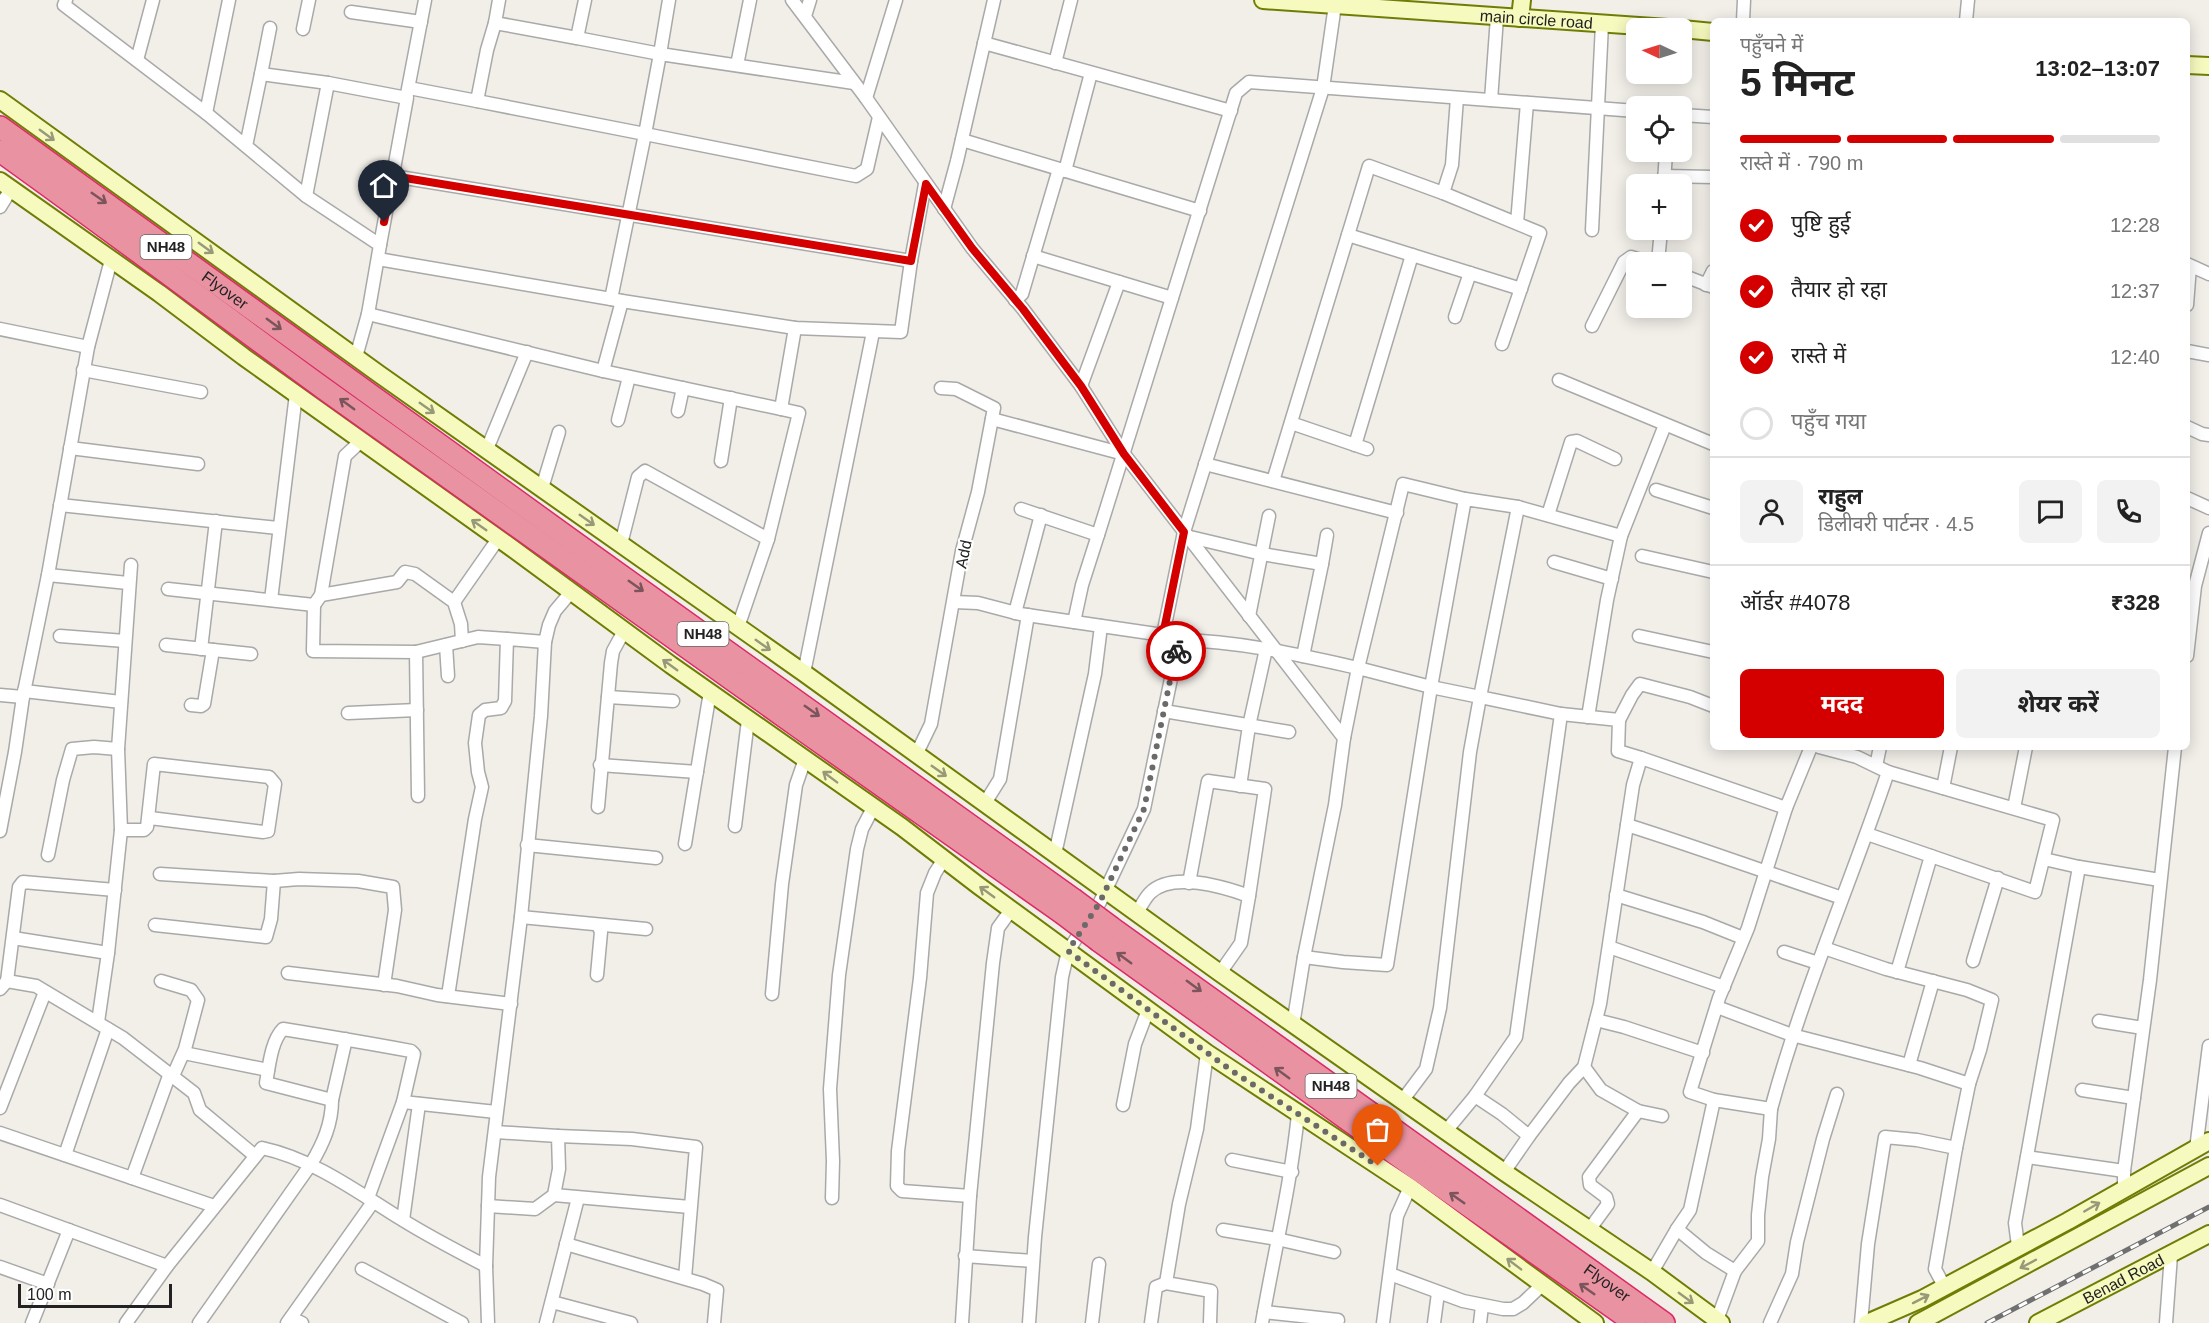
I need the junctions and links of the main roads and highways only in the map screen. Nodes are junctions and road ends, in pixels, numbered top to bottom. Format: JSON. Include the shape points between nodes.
{"nodes":[{"id":1,"x":1263,"y":0,"type":"edge"},
{"id":2,"x":1522,"y":0,"type":"edge"},
{"id":3,"x":1520,"y":18,"type":"junction"},
{"id":4,"x":1626,"y":25,"type":"edge"},
{"id":5,"x":1692,"y":30,"type":"edge"},
{"id":6,"x":1710,"y":32,"type":"edge"},
{"id":7,"x":2190,"y":65,"type":"edge"},
{"id":8,"x":2209,"y":66,"type":"edge"},
{"id":9,"x":0,"y":100,"type":"edge"},
{"id":10,"x":0,"y":128,"type":"edge"},
{"id":11,"x":0,"y":151,"type":"edge"},
{"id":12,"x":6,"y":185,"type":"edge"},
{"id":13,"x":1068,"y":906,"type":"junction"},
{"id":14,"x":2202,"y":1145,"type":"edge"},
{"id":15,"x":2209,"y":1166,"type":"edge"},
{"id":16,"x":2209,"y":1234,"type":"edge"},
{"id":17,"x":1545,"y":1249,"type":"junction"},
{"id":18,"x":2048,"y":1320,"type":"edge"},
{"id":19,"x":1719,"y":1322,"type":"edge"},
{"id":20,"x":1595,"y":1323,"type":"edge"},
{"id":21,"x":1635,"y":1323,"type":"edge"},
{"id":22,"x":1664,"y":1323,"type":"edge"},
{"id":23,"x":1868,"y":1323,"type":"edge"},
{"id":24,"x":1918,"y":1323,"type":"edge"}],
"edges":[{"from":1,"to":3,"type":"main road","name":"main circle road"},
{"from":2,"to":3,"type":"main road"},
{"from":3,"to":4,"type":"main road","name":"main circle road"},
{"from":5,"to":6,"type":"main road"},
{"from":7,"to":8,"type":"main road"},
{"from":9,"to":19,"type":"main road","one_way":true,"via":[[1293,1025]]},
{"from":10,"to":13,"type":"highway","name":"Flyover","number":"NH48","one_way":true,"via":[[583,548]]},
{"from":13,"to":11,"type":"highway","name":"Flyover","number":"NH48","one_way":true,"via":[[728,678]]},
{"from":20,"to":12,"type":"main road","one_way":true,"via":[[1410,1188],[1207,1053],[944,859]]},
{"from":13,"to":17,"type":"highway","number":"NH48","bridge":true,"via":[[1414,1168]]},
{"from":23,"to":14,"type":"main road","one_way":true,"via":[[1922,1299]]},
{"from":15,"to":24,"type":"main road","one_way":true},
{"from":16,"to":18,"type":"main road","name":"Benad Road"},
{"from":21,"to":17,"type":"highway","name":"Flyover","number":"NH48","one_way":true},
{"from":17,"to":22,"type":"highway","name":"Flyover","number":"NH48"}]}
